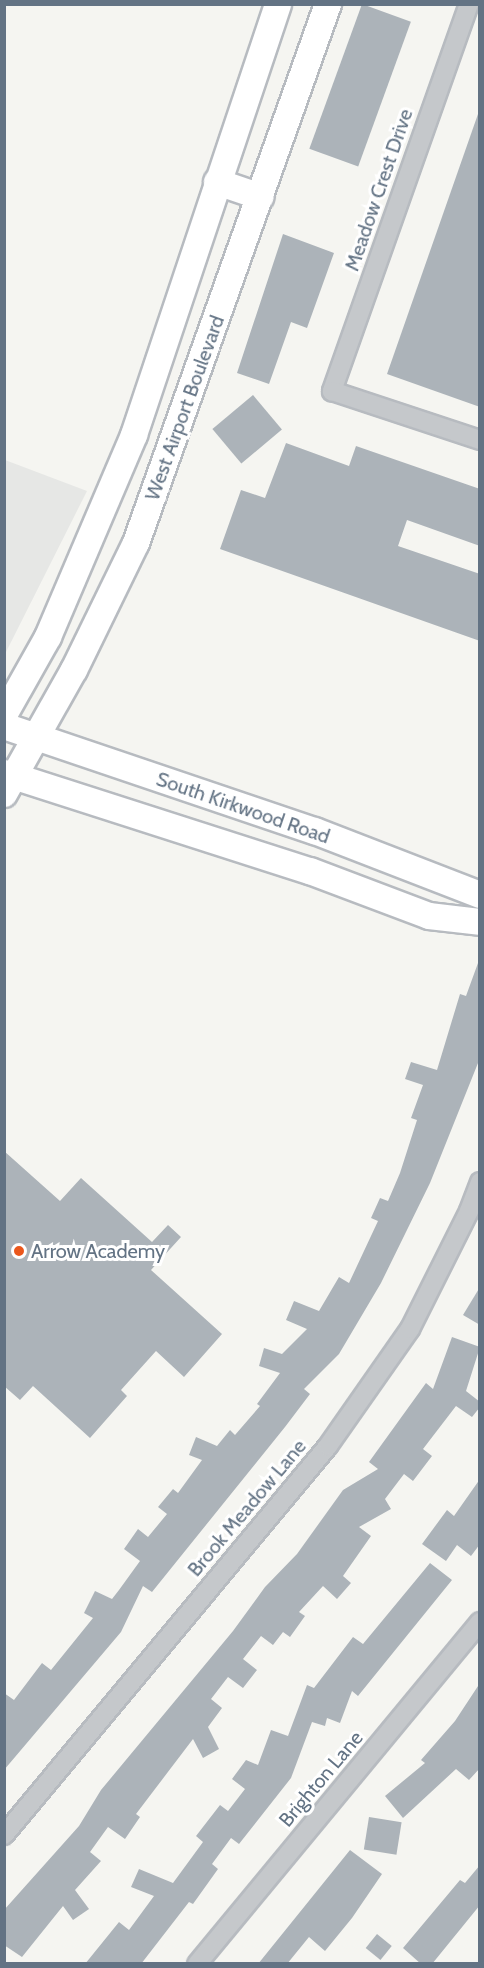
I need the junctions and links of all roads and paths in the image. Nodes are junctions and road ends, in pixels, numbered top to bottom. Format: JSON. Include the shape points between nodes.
{"nodes":[{"id":1,"x":279,"y":4,"type":"edge"},
{"id":2,"x":328,"y":4,"type":"edge"},
{"id":3,"x":470,"y":6,"type":"edge"},
{"id":4,"x":217,"y":182,"type":"junction"},
{"id":5,"x":261,"y":197,"type":"junction"},
{"id":6,"x":480,"y":440,"type":"edge"},
{"id":7,"x":4,"y":715,"type":"edge"},
{"id":8,"x":4,"y":726,"type":"edge"},
{"id":9,"x":36,"y":738,"type":"junction"},
{"id":10,"x":8,"y":781,"type":"edge"},
{"id":11,"x":480,"y":895,"type":"edge"},
{"id":12,"x":480,"y":922,"type":"edge"},
{"id":13,"x":480,"y":1182,"type":"edge"},
{"id":14,"x":479,"y":1626,"type":"edge"},
{"id":15,"x":4,"y":1835,"type":"edge"},
{"id":16,"x":197,"y":1964,"type":"edge"}],
"edges":[{"from":1,"to":4,"type":"main road","name":"West Airport Boulevard"},
{"from":2,"to":5,"type":"main road","name":"West Airport Boulevard"},
{"from":3,"to":6,"type":"street","name":"Meadow Crest Drive","via":[[332,391]]},
{"from":4,"to":5,"type":"main road"},
{"from":4,"to":7,"type":"main road","name":"West Airport Boulevard","via":[[134,435],[48,637]]},
{"from":5,"to":9,"type":"main road","name":"West Airport Boulevard","via":[[136,543]]},
{"from":8,"to":9,"type":"main road","name":"South Kirkwood Road"},
{"from":9,"to":10,"type":"main road","name":"West Airport Boulevard"},
{"from":9,"to":11,"type":"main road","name":"South Kirkwood Road","via":[[315,831]]},
{"from":10,"to":12,"type":"main road","name":"South Kirkwood Road","via":[[310,871],[429,916]]},
{"from":13,"to":15,"type":"street","name":"Brook Meadow Lane","via":[[410,1329],[328,1446]]},
{"from":14,"to":16,"type":"street","name":"Brighton Lane"}]}
